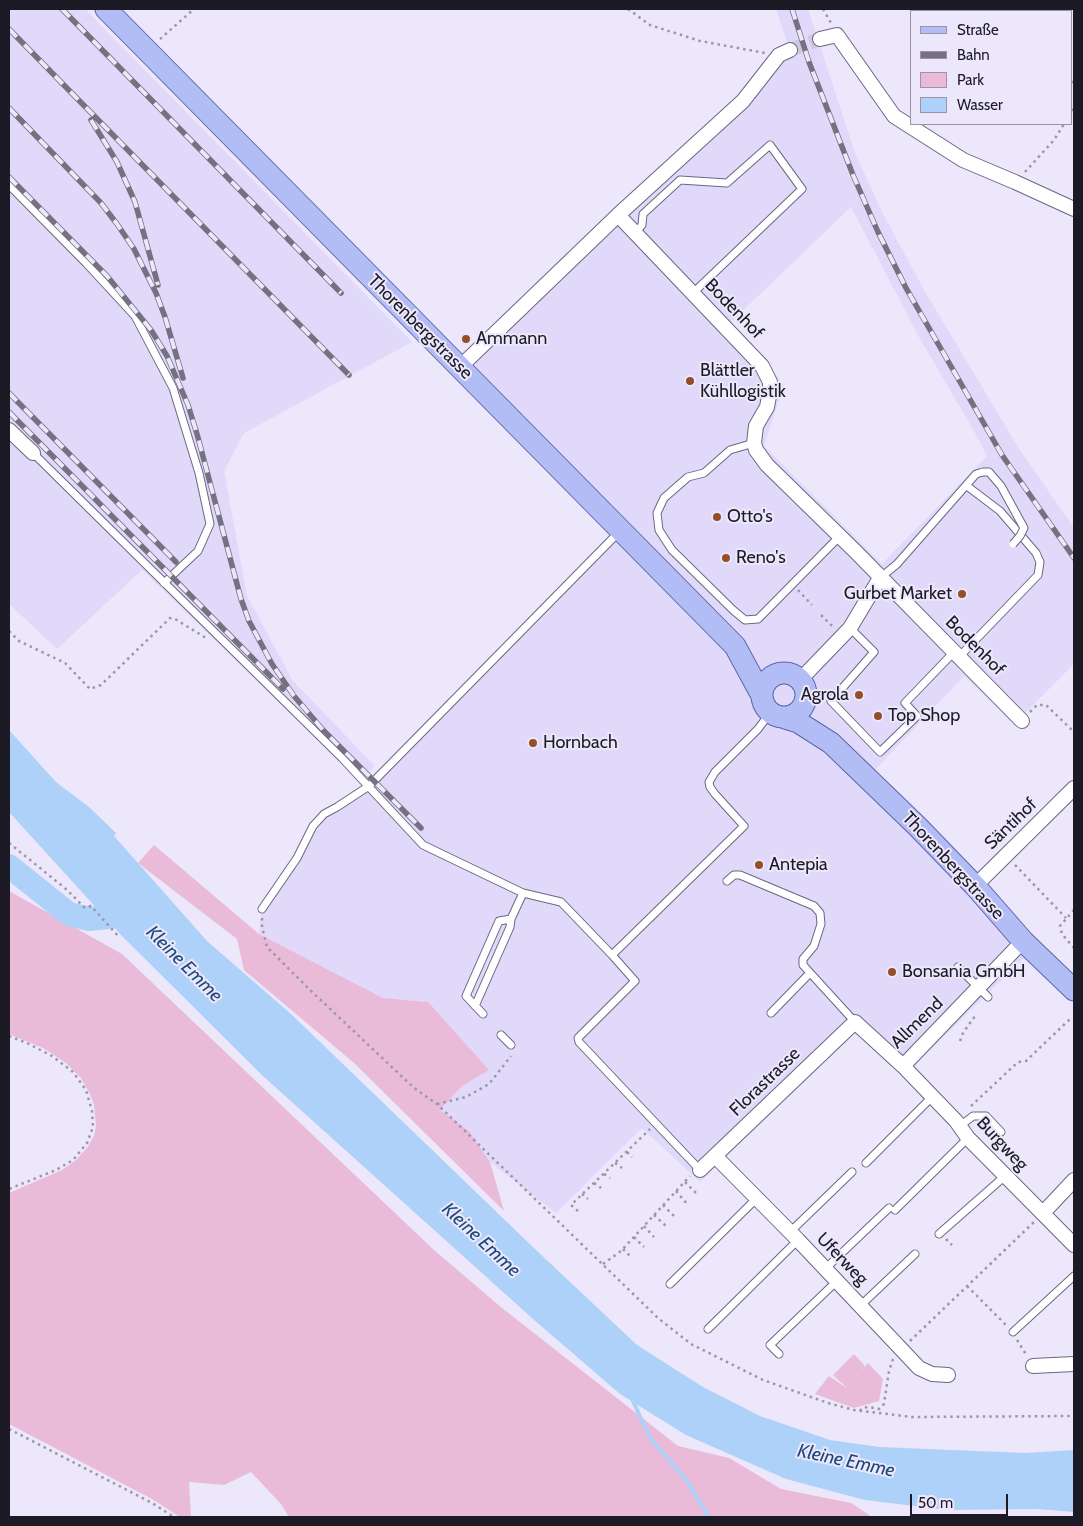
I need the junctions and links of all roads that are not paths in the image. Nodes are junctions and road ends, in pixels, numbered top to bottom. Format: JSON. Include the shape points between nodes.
{"nodes":[{"id":1,"x":106,"y":9,"type":"edge"},
{"id":2,"x":820,"y":39,"type":"tunnel mouth"},
{"id":3,"x":785,"y":53,"type":"tunnel mouth"},
{"id":4,"x":9,"y":185,"type":"edge"},
{"id":5,"x":1074,"y":209,"type":"edge"},
{"id":6,"x":618,"y":214,"type":"junction"},
{"id":7,"x":635,"y":233,"type":"junction"},
{"id":8,"x":693,"y":293,"type":"junction"},
{"id":9,"x":460,"y":367,"type":"junction"},
{"id":10,"x":9,"y":430,"type":"edge"},
{"id":11,"x":754,"y":443,"type":"junction"},
{"id":12,"x":33,"y":453,"type":"joint"},
{"id":13,"x":967,"y":486,"type":"junction"},
{"id":14,"x":621,"y":530,"type":"junction"},
{"id":15,"x":840,"y":537,"type":"junction"},
{"id":16,"x":1013,"y":544,"type":"dead end"},
{"id":17,"x":880,"y":578,"type":"junction"},
{"id":18,"x":164,"y":583,"type":"junction"},
{"id":19,"x":850,"y":628,"type":"junction"},
{"id":20,"x":735,"y":646,"type":"junction"},
{"id":21,"x":957,"y":654,"type":"junction"},
{"id":22,"x":796,"y":683,"type":"junction"},
{"id":23,"x":772,"y":708,"type":"junction"},
{"id":24,"x":1022,"y":720,"type":"road end"},
{"id":25,"x":831,"y":743,"type":"junction"},
{"id":26,"x":369,"y":786,"type":"junction"},
{"id":27,"x":1074,"y":788,"type":"edge"},
{"id":28,"x":727,"y":881,"type":"dead end"},
{"id":29,"x":975,"y":886,"type":"junction"},
{"id":30,"x":523,"y":893,"type":"junction"},
{"id":31,"x":262,"y":910,"type":"road end"},
{"id":32,"x":511,"y":919,"type":"junction"},
{"id":33,"x":1023,"y":941,"type":"junction"},
{"id":34,"x":612,"y":955,"type":"junction"},
{"id":35,"x":958,"y":967,"type":"dead end"},
{"id":36,"x":809,"y":974,"type":"junction"},
{"id":37,"x":1074,"y":990,"type":"edge"},
{"id":38,"x":983,"y":993,"type":"junction"},
{"id":39,"x":475,"y":1006,"type":"junction"},
{"id":40,"x":771,"y":1013,"type":"dead end"},
{"id":41,"x":482,"y":1014,"type":"dead end"},
{"id":42,"x":855,"y":1022,"type":"junction"},
{"id":43,"x":501,"y":1035,"type":"dead end"},
{"id":44,"x":510,"y":1045,"type":"dead end"},
{"id":45,"x":903,"y":1066,"type":"junction"},
{"id":46,"x":932,"y":1097,"type":"junction"},
{"id":47,"x":961,"y":1128,"type":"junction"},
{"id":48,"x":1001,"y":1132,"type":"dead end"},
{"id":49,"x":715,"y":1156,"type":"junction"},
{"id":50,"x":866,"y":1163,"type":"dead end"},
{"id":51,"x":699,"y":1168,"type":"joint"},
{"id":52,"x":852,"y":1172,"type":"dead end"},
{"id":53,"x":1005,"y":1176,"type":"junction"},
{"id":54,"x":1074,"y":1180,"type":"edge"},
{"id":55,"x":756,"y":1199,"type":"junction"},
{"id":56,"x":1043,"y":1214,"type":"junction"},
{"id":57,"x":939,"y":1234,"type":"dead end"},
{"id":58,"x":794,"y":1236,"type":"junction"},
{"id":59,"x":1074,"y":1245,"type":"edge"},
{"id":60,"x":915,"y":1254,"type":"dead end"},
{"id":61,"x":825,"y":1269,"type":"junction"},
{"id":62,"x":1074,"y":1276,"type":"edge"},
{"id":63,"x":837,"y":1281,"type":"junction"},
{"id":64,"x":670,"y":1284,"type":"dead end"},
{"id":65,"x":860,"y":1306,"type":"junction"},
{"id":66,"x":708,"y":1329,"type":"dead end"},
{"id":67,"x":1013,"y":1332,"type":"road end"},
{"id":68,"x":779,"y":1354,"type":"dead end"},
{"id":69,"x":1074,"y":1364,"type":"edge"},
{"id":70,"x":1033,"y":1366,"type":"road end"},
{"id":71,"x":948,"y":1374,"type":"dead end"}],
"edges":[{"from":1,"to":9,"type":"main road","name":"Thorenbergstrasse"},
{"from":2,"to":5,"type":"street","via":[[837,35],[894,116],[963,160]]},
{"from":3,"to":6,"type":"street","via":[[743,101]]},
{"from":4,"to":18,"type":"lane","via":[[135,316],[172,388],[199,474],[210,524],[198,551]]},
{"from":6,"to":7,"type":"street","name":"Bodenhof"},
{"from":6,"to":9,"type":"street"},
{"from":7,"to":8,"type":"street","name":"Bodenhof"},
{"from":7,"to":8,"type":"lane","via":[[642,225],[643,214],[680,180],[727,183],[770,145],[802,189]]},
{"from":8,"to":11,"type":"street","name":"Bodenhof","via":[[762,366],[770,382],[769,400],[756,426]]},
{"from":9,"to":14,"type":"main road","name":"Thorenbergstrasse"},
{"from":10,"to":12,"type":"street"},
{"from":11,"to":15,"type":"street","name":"Bodenhof","via":[[767,465]]},
{"from":11,"to":15,"type":"lane","via":[[730,450],[704,473],[688,477],[664,498],[657,513],[659,530],[672,550],[745,620],[758,619]]},
{"from":12,"to":18,"type":"lane"},
{"from":13,"to":16,"type":"lane","bridge":true,"via":[[976,474],[990,472],[1024,528]]},
{"from":13,"to":17,"type":"lane","via":[[897,564]]},
{"from":13,"to":21,"type":"lane","via":[[1000,511],[1040,562],[1038,575]]},
{"from":14,"to":20,"type":"main road","name":"Thorenbergstrasse"},
{"from":14,"to":26,"type":"lane"},
{"from":15,"to":17,"type":"street","name":"Bodenhof"},
{"from":17,"to":19,"type":"street"},
{"from":17,"to":21,"type":"street","name":"Bodenhof"},
{"from":18,"to":26,"type":"lane"},
{"from":19,"to":21,"type":"lane","via":[[874,652],[831,701],[880,752],[916,716],[904,703]]},
{"from":19,"to":22,"type":"street"},
{"from":20,"to":22,"type":"main road","name":"Thorenbergstrasse"},
{"from":20,"to":23,"type":"main road","name":"Thorenbergstrasse"},
{"from":21,"to":24,"type":"street","name":"Bodenhof"},
{"from":22,"to":23,"type":"main road","via":[[801,710],[796,715]]},
{"from":22,"to":23,"type":"main road","via":[[774,675],[768,679],[764,685]]},
{"from":22,"to":25,"type":"main road","name":"Thorenbergstrasse"},
{"from":23,"to":25,"type":"main road","name":"Thorenbergstrasse"},
{"from":23,"to":34,"type":"lane","via":[[758,729],[710,778],[710,787],[744,826]]},
{"from":25,"to":29,"type":"main road","name":"Thorenbergstrasse"},
{"from":26,"to":30,"type":"lane","via":[[423,845]]},
{"from":26,"to":31,"type":"lane","via":[[324,814],[313,826],[297,858]]},
{"from":27,"to":29,"type":"street","name":"Säntihof"},
{"from":28,"to":36,"type":"lane","via":[[734,875],[740,875],[814,906],[820,913],[821,924],[814,946],[803,959]]},
{"from":29,"to":33,"type":"main road","name":"Thorenbergstrasse"},
{"from":30,"to":32,"type":"lane"},
{"from":30,"to":34,"type":"lane","via":[[561,902]]},
{"from":32,"to":39,"type":"lane"},
{"from":32,"to":39,"type":"lane","via":[[498,921],[466,996]]},
{"from":33,"to":37,"type":"main road","name":"Thorenbergstrasse"},
{"from":33,"to":38,"type":"street","name":"Allmend"},
{"from":34,"to":51,"type":"lane","via":[[635,981],[578,1038],[579,1042]]},
{"from":35,"to":38,"type":"lane"},
{"from":36,"to":40,"type":"lane"},
{"from":36,"to":42,"type":"lane"},
{"from":38,"to":45,"type":"street","name":"Allmend"},
{"from":39,"to":41,"type":"lane"},
{"from":42,"to":45,"type":"street","name":"Allmend"},
{"from":42,"to":49,"type":"street","name":"Florastrasse"},
{"from":43,"to":44,"type":"lane"},
{"from":45,"to":46,"type":"street","name":"Burgweg"},
{"from":46,"to":47,"type":"street","name":"Burgweg"},
{"from":46,"to":50,"type":"lane"},
{"from":47,"to":48,"type":"lane","via":[[973,1116],[986,1116]]},
{"from":47,"to":53,"type":"street","name":"Burgweg"},
{"from":47,"to":61,"type":"lane","via":[[892,1209]]},
{"from":49,"to":51,"type":"street","name":"Florastrasse"},
{"from":49,"to":55,"type":"street","name":"Uferweg"},
{"from":52,"to":58,"type":"lane"},
{"from":53,"to":56,"type":"street","name":"Burgweg"},
{"from":53,"to":57,"type":"lane"},
{"from":54,"to":56,"type":"street"},
{"from":55,"to":58,"type":"street","name":"Uferweg"},
{"from":55,"to":64,"type":"lane"},
{"from":56,"to":59,"type":"street","name":"Burgweg"},
{"from":58,"to":61,"type":"street","name":"Uferweg"},
{"from":58,"to":66,"type":"lane"},
{"from":60,"to":65,"type":"lane"},
{"from":61,"to":63,"type":"street","name":"Uferweg"},
{"from":62,"to":67,"type":"lane"},
{"from":63,"to":65,"type":"street","name":"Uferweg"},
{"from":63,"to":68,"type":"lane","via":[[770,1344]]},
{"from":65,"to":71,"type":"street","name":"Uferweg","via":[[919,1368],[932,1374]]},
{"from":69,"to":70,"type":"street"}]}
